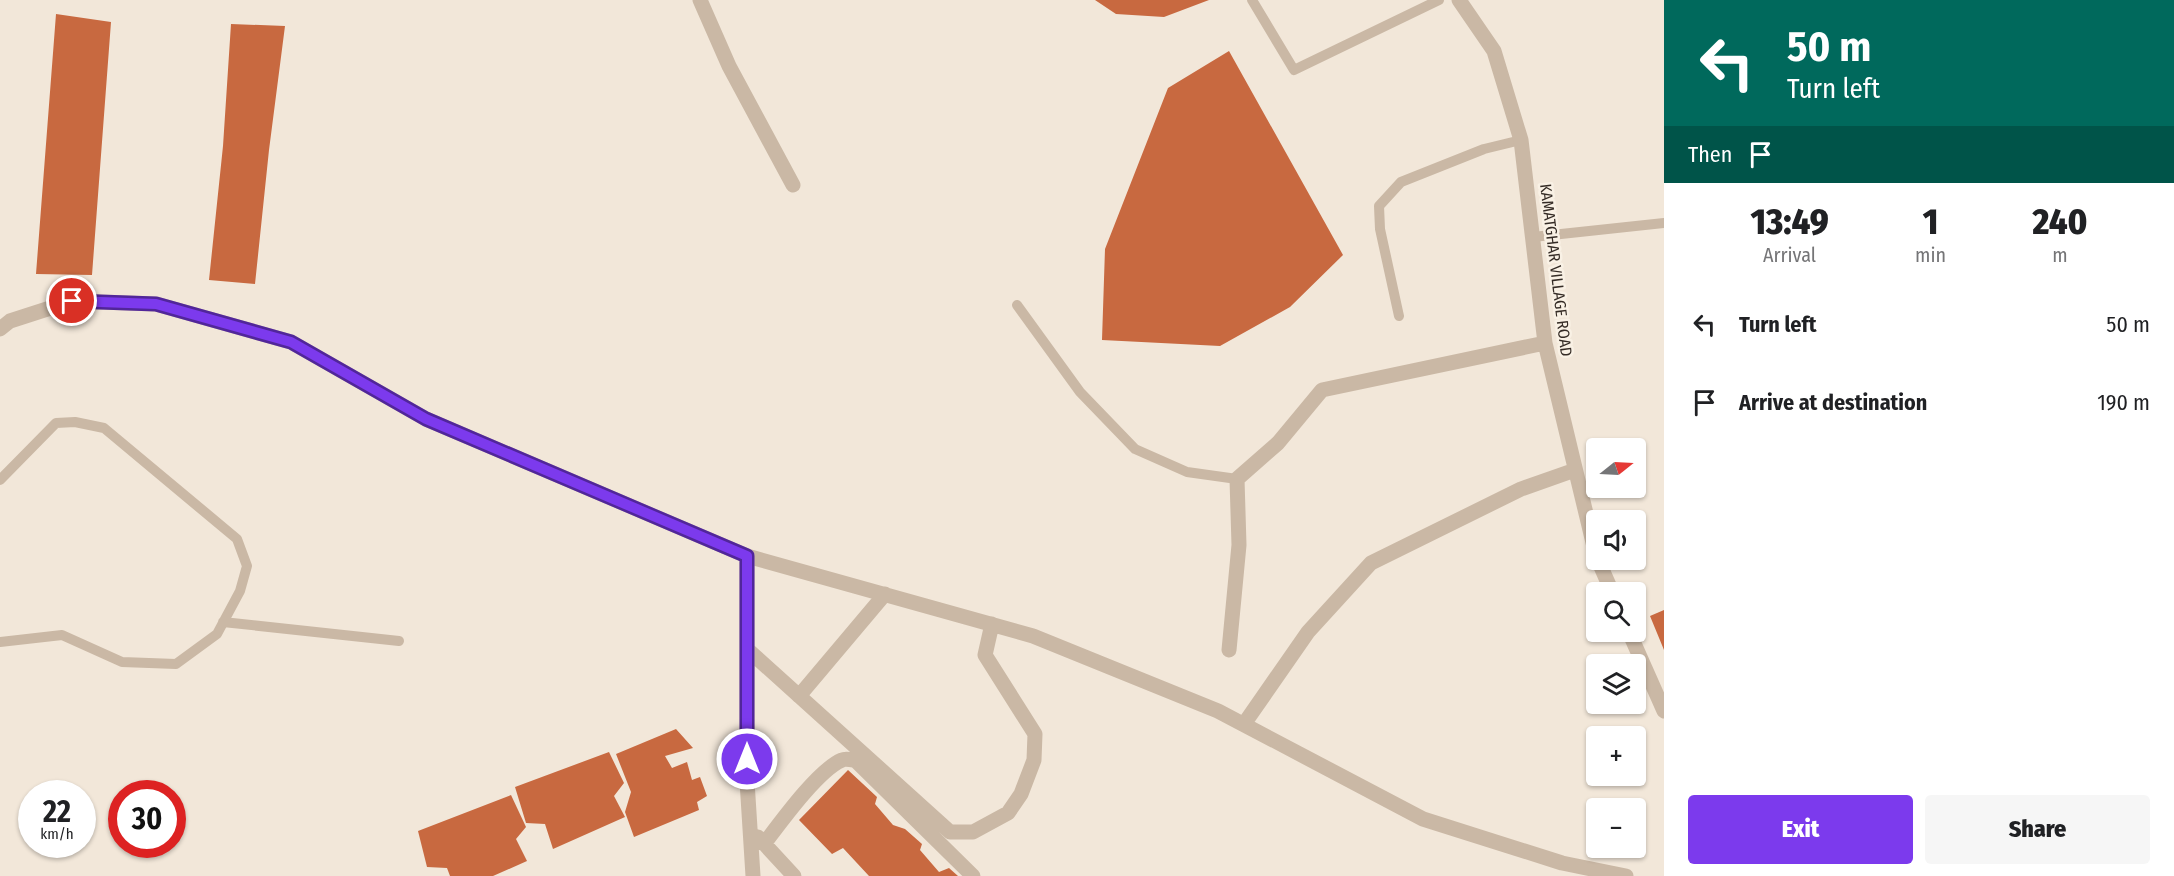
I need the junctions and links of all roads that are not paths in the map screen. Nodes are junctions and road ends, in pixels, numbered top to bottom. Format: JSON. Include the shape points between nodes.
{"nodes":[{"id":1,"x":700,"y":0,"type":"edge"},
{"id":2,"x":1252,"y":0,"type":"edge"},
{"id":3,"x":1438,"y":0,"type":"edge"},
{"id":4,"x":1459,"y":0,"type":"edge"},
{"id":5,"x":1521,"y":140,"type":"junction"},
{"id":6,"x":793,"y":185,"type":"dead end"},
{"id":7,"x":1664,"y":223,"type":"edge"},
{"id":8,"x":1533,"y":237,"type":"junction"},
{"id":9,"x":1017,"y":305,"type":"dead end"},
{"id":10,"x":1399,"y":316,"type":"dead end"},
{"id":11,"x":0,"y":329,"type":"edge"},
{"id":12,"x":1545,"y":343,"type":"junction"},
{"id":13,"x":1575,"y":470,"type":"junction"},
{"id":14,"x":1237,"y":478,"type":"junction"},
{"id":15,"x":0,"y":480,"type":"edge"},
{"id":16,"x":1586,"y":515,"type":"edge"},
{"id":17,"x":747,"y":556,"type":"junction"},
{"id":18,"x":885,"y":594,"type":"junction"},
{"id":19,"x":223,"y":622,"type":"junction"},
{"id":20,"x":992,"y":624,"type":"junction"},
{"id":21,"x":399,"y":641,"type":"dead end"},
{"id":22,"x":0,"y":642,"type":"edge"},
{"id":23,"x":1633,"y":642,"type":"edge"},
{"id":24,"x":747,"y":649,"type":"junction"},
{"id":25,"x":1229,"y":650,"type":"dead end"},
{"id":26,"x":799,"y":696,"type":"junction"},
{"id":27,"x":1664,"y":711,"type":"edge"},
{"id":28,"x":1244,"y":724,"type":"junction"},
{"id":29,"x":749,"y":829,"type":"junction"},
{"id":30,"x":764,"y":844,"type":"junction"},
{"id":31,"x":753,"y":876,"type":"edge"},
{"id":32,"x":794,"y":876,"type":"edge"},
{"id":33,"x":974,"y":876,"type":"edge"},
{"id":34,"x":1626,"y":876,"type":"edge"}],
"edges":[{"from":1,"to":6,"type":"street","via":[[729,66]]},
{"from":2,"to":3,"type":"lane","via":[[1294,70]]},
{"from":4,"to":5,"type":"street","name":"KAMATGHAR VILLAGE ROAD","via":[[1494,51]]},
{"from":5,"to":8,"type":"street","name":"KAMATGHAR VILLAGE ROAD"},
{"from":5,"to":10,"type":"lane","via":[[1484,149],[1401,182],[1379,206],[1380,229]]},
{"from":7,"to":8,"type":"lane"},
{"from":8,"to":12,"type":"street","name":"KAMATGHAR VILLAGE ROAD"},
{"from":9,"to":14,"type":"lane","via":[[1080,392],[1135,449],[1187,472]]},
{"from":11,"to":17,"type":"street","via":[[10,321],[72,301],[156,304],[291,342],[426,419]]},
{"from":12,"to":13,"type":"street","name":"KAMATGHAR VILLAGE ROAD"},
{"from":12,"to":14,"type":"street","via":[[1322,390],[1278,443]]},
{"from":13,"to":16,"type":"street","name":"KAMATGHAR VILLAGE ROAD"},
{"from":13,"to":28,"type":"street","via":[[1521,489],[1371,563],[1308,632]]},
{"from":14,"to":25,"type":"street","via":[[1239,545]]},
{"from":15,"to":19,"type":"lane","via":[[56,423],[104,428],[237,539],[247,566],[240,591]]},
{"from":17,"to":18,"type":"street"},
{"from":17,"to":24,"type":"street"},
{"from":18,"to":20,"type":"street"},
{"from":18,"to":26,"type":"street"},
{"from":19,"to":21,"type":"lane"},
{"from":19,"to":22,"type":"lane","via":[[217,634],[176,664],[122,662],[62,635]]},
{"from":20,"to":26,"type":"street","via":[[985,655],[1035,734],[1034,760],[1021,794],[1008,813],[973,832],[950,832]]},
{"from":20,"to":28,"type":"street","via":[[1033,636]]},
{"from":23,"to":27,"type":"street"},
{"from":24,"to":26,"type":"street"},
{"from":24,"to":29,"type":"street"},
{"from":28,"to":34,"type":"street","via":[[1422,819],[1562,863]]},
{"from":29,"to":30,"type":"street"},
{"from":29,"to":31,"type":"street"},
{"from":30,"to":32,"type":"street"},
{"from":30,"to":33,"type":"street","via":[[789,810],[830,767],[844,759],[855,760]]}]}
